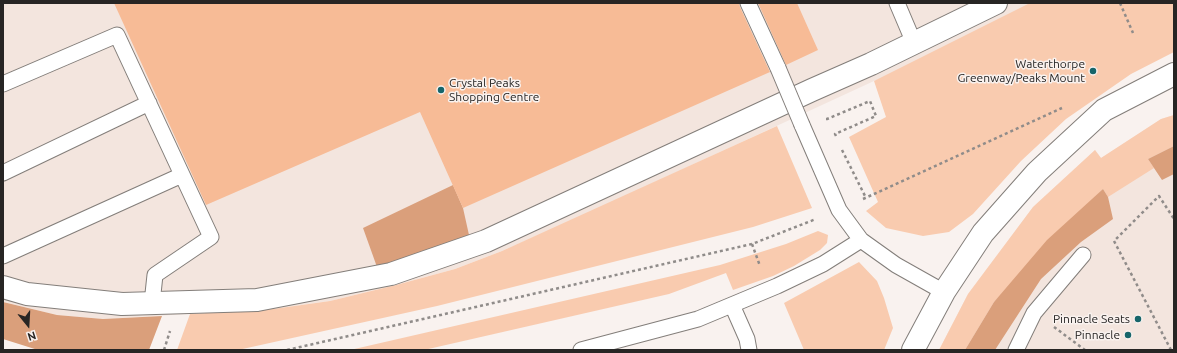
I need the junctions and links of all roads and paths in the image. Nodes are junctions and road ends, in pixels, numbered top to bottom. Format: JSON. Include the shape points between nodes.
{"nodes":[{"id":1,"x":748,"y":3,"type":"edge"},
{"id":2,"x":897,"y":3,"type":"edge"},
{"id":3,"x":1120,"y":3,"type":"edge"},
{"id":4,"x":987,"y":5,"type":"edge"},
{"id":5,"x":1133,"y":33,"type":"dead end"},
{"id":6,"x":914,"y":43,"type":"junction"},
{"id":7,"x":1174,"y":74,"type":"edge"},
{"id":8,"x":3,"y":84,"type":"edge"},
{"id":9,"x":148,"y":104,"type":"junction"},
{"id":10,"x":1063,"y":107,"type":"dead end"},
{"id":11,"x":827,"y":119,"type":"dead end"},
{"id":12,"x":838,"y":141,"type":"dead end"},
{"id":13,"x":842,"y":148,"type":"dead end"},
{"id":14,"x":3,"y":173,"type":"edge"},
{"id":15,"x":182,"y":174,"type":"junction"},
{"id":16,"x":866,"y":198,"type":"junction"},
{"id":17,"x":839,"y":210,"type":"junction"},
{"id":18,"x":1174,"y":219,"type":"edge"},
{"id":19,"x":860,"y":240,"type":"junction"},
{"id":20,"x":752,"y":244,"type":"junction"},
{"id":21,"x":1084,"y":255,"type":"dead end"},
{"id":22,"x":3,"y":256,"type":"edge"},
{"id":23,"x":762,"y":272,"type":"dead end"},
{"id":24,"x":3,"y":286,"type":"edge"},
{"id":25,"x":944,"y":292,"type":"junction"},
{"id":26,"x":152,"y":303,"type":"junction"},
{"id":27,"x":732,"y":305,"type":"junction"},
{"id":28,"x":1034,"y":313,"type":"junction"},
{"id":29,"x":1170,"y":349,"type":"edge"},
{"id":30,"x":287,"y":350,"type":"edge"},
{"id":31,"x":581,"y":350,"type":"edge"},
{"id":32,"x":749,"y":350,"type":"edge"},
{"id":33,"x":913,"y":350,"type":"edge"},
{"id":34,"x":1016,"y":350,"type":"edge"},
{"id":35,"x":1085,"y":350,"type":"edge"},
{"id":36,"x":1165,"y":350,"type":"edge"}],
"edges":[{"from":1,"to":17,"type":"lane","bridge":true},
{"from":2,"to":6,"type":"lane"},
{"from":3,"to":5,"type":"path"},
{"from":4,"to":6,"type":"street"},
{"from":6,"to":26,"type":"street","via":[[486,241],[391,274],[256,300]]},
{"from":7,"to":25,"type":"street","via":[[1104,110],[1038,172],[983,234]]},
{"from":8,"to":9,"type":"lane","via":[[117,35]]},
{"from":9,"to":14,"type":"lane"},
{"from":9,"to":15,"type":"lane"},
{"from":10,"to":16,"type":"path"},
{"from":11,"to":12,"type":"path","via":[[870,101],[876,116],[835,134]]},
{"from":13,"to":16,"type":"path"},
{"from":15,"to":22,"type":"lane"},
{"from":15,"to":26,"type":"lane","via":[[211,237],[155,275]]},
{"from":16,"to":17,"type":"path"},
{"from":17,"to":19,"type":"lane"},
{"from":17,"to":20,"type":"path"},
{"from":18,"to":29,"type":"path","via":[[1159,196],[1114,241]]},
{"from":19,"to":25,"type":"lane","via":[[896,265]]},
{"from":19,"to":27,"type":"lane","via":[[823,264]]},
{"from":20,"to":23,"type":"path"},
{"from":20,"to":30,"type":"path"},
{"from":21,"to":28,"type":"lane"},
{"from":24,"to":26,"type":"street","via":[[35,295],[122,304]]},
{"from":25,"to":33,"type":"street"},
{"from":27,"to":31,"type":"lane","via":[[698,319]]},
{"from":27,"to":32,"type":"lane","via":[[747,339]]},
{"from":28,"to":34,"type":"lane"},
{"from":28,"to":35,"type":"path"},
{"from":29,"to":36,"type":"path"}]}
